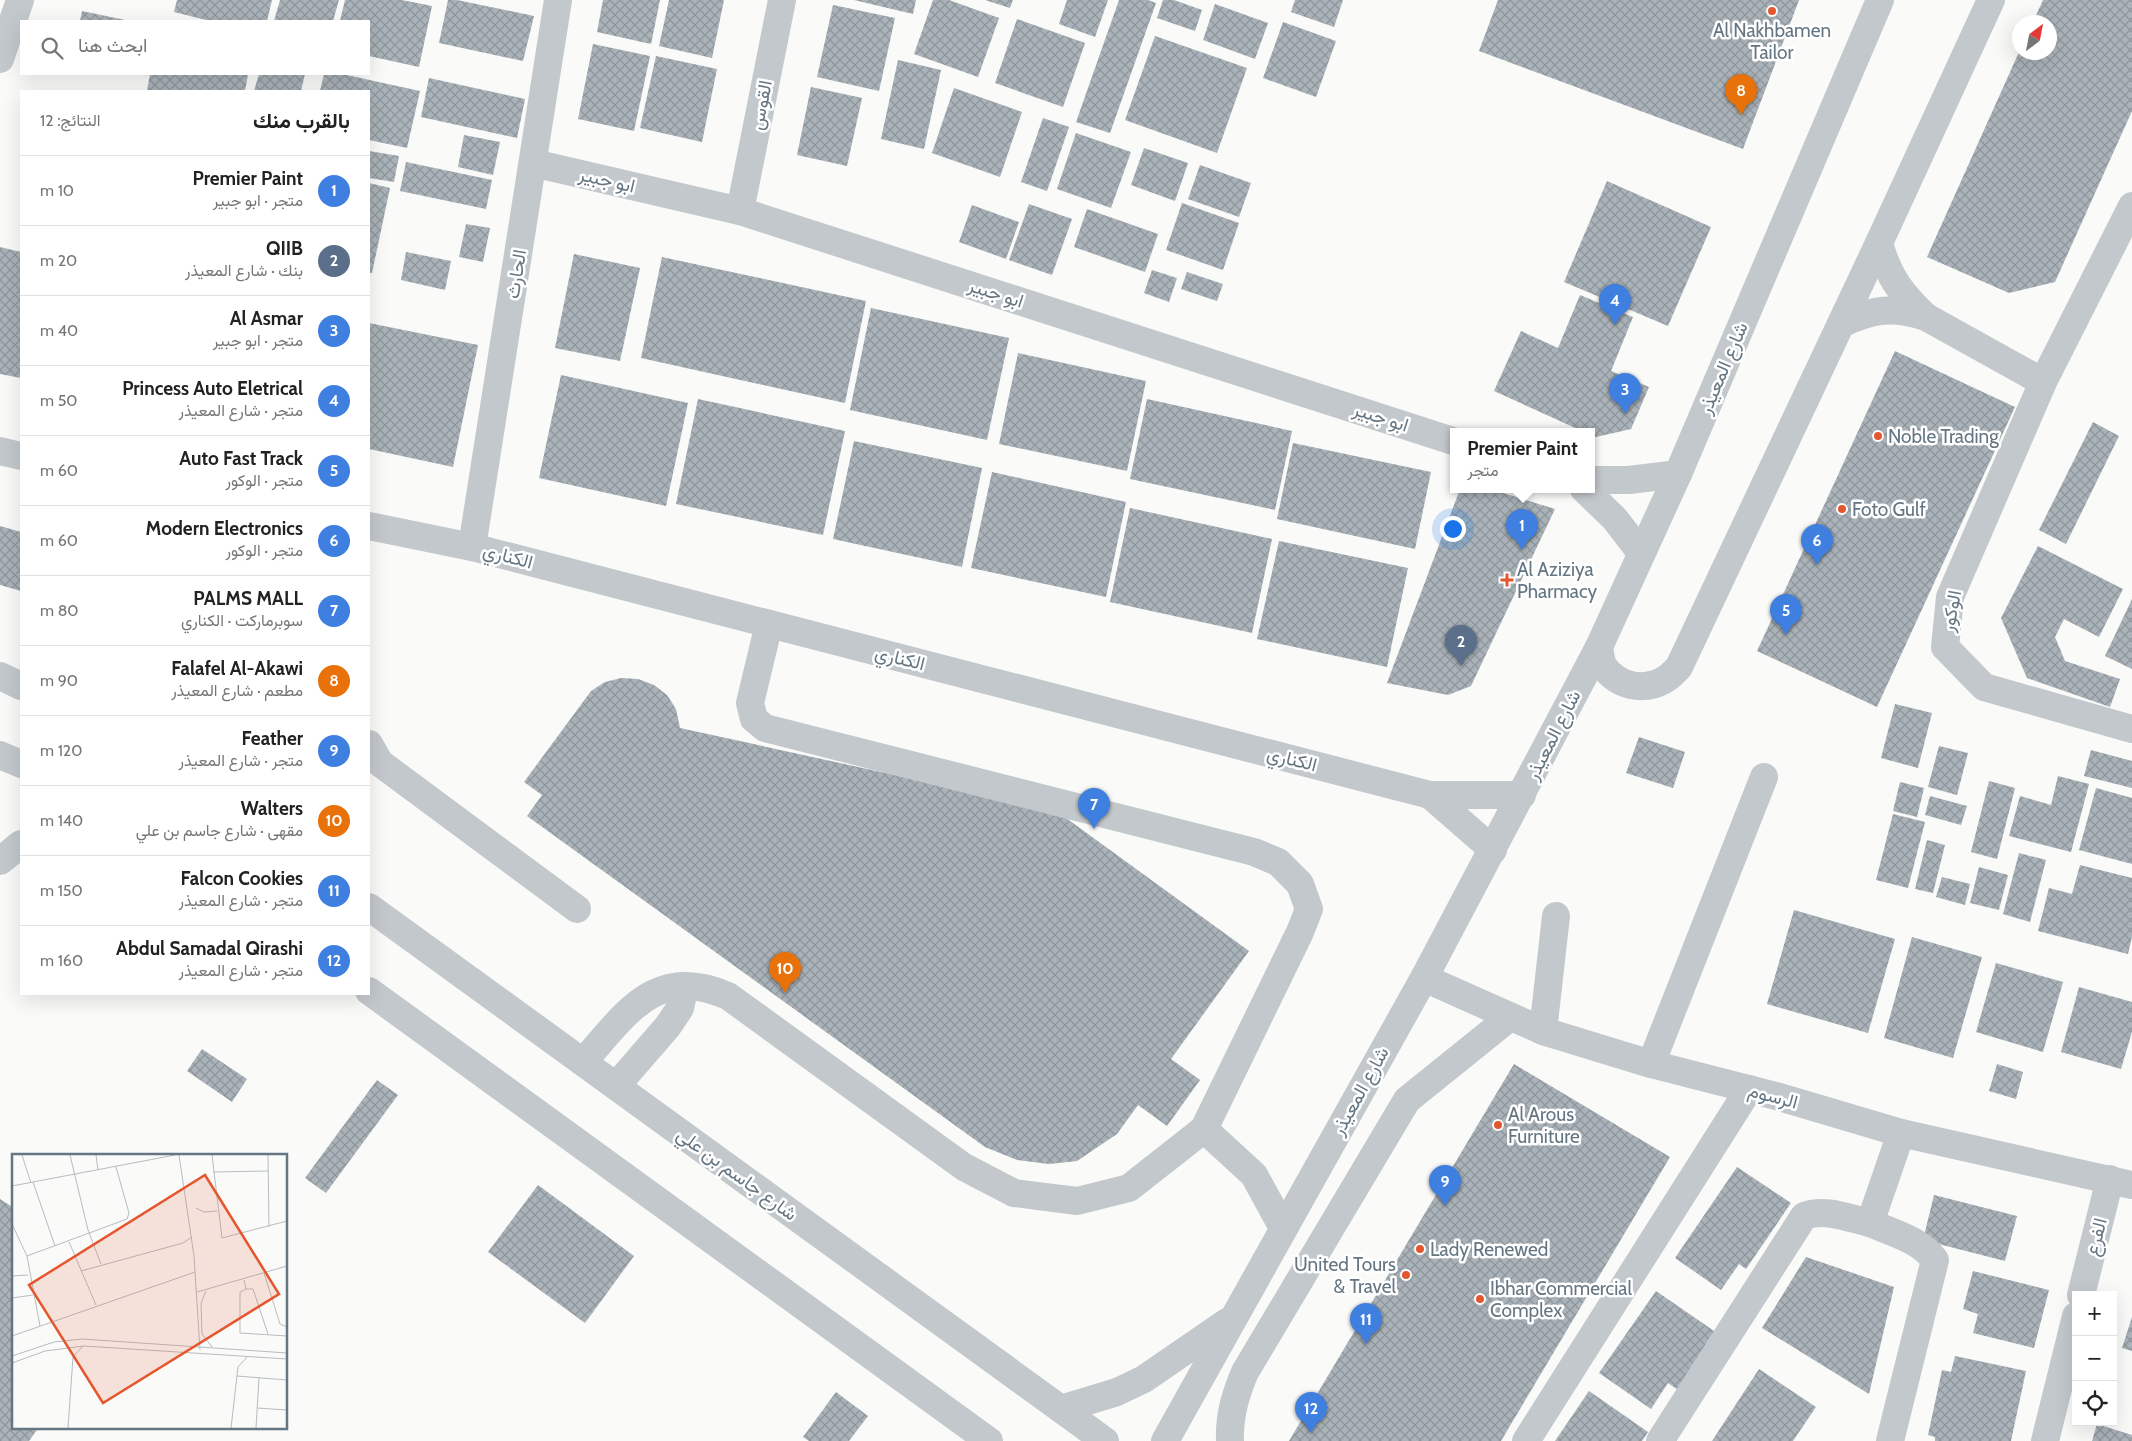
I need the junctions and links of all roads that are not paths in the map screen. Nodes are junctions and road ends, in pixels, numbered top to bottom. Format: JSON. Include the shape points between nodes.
{"nodes":[{"id":1,"x":20,"y":0,"type":"edge"},
{"id":2,"x":558,"y":0,"type":"edge"},
{"id":3,"x":782,"y":0,"type":"edge"},
{"id":4,"x":1880,"y":0,"type":"edge"},
{"id":5,"x":1990,"y":0,"type":"edge"},
{"id":6,"x":0,"y":59,"type":"edge"},
{"id":7,"x":533,"y":163,"type":"junction"},
{"id":8,"x":2132,"y":206,"type":"edge"},
{"id":9,"x":740,"y":211,"type":"junction"},
{"id":10,"x":1880,"y":243,"type":"junction"},
{"id":11,"x":1926,"y":317,"type":"junction"},
{"id":12,"x":1841,"y":324,"type":"junction"},
{"id":13,"x":2042,"y":382,"type":"junction"},
{"id":14,"x":1450,"y":439,"type":"edge"},
{"id":15,"x":0,"y":451,"type":"edge"},
{"id":16,"x":20,"y":456,"type":"edge"},
{"id":17,"x":1678,"y":474,"type":"junction"},
{"id":18,"x":1595,"y":480,"type":"edge"},
{"id":19,"x":1588,"y":493,"type":"edge"},
{"id":20,"x":370,"y":526,"type":"edge"},
{"id":21,"x":472,"y":547,"type":"junction"},
{"id":22,"x":1641,"y":553,"type":"junction"},
{"id":23,"x":769,"y":624,"type":"junction"},
{"id":24,"x":1599,"y":648,"type":"junction"},
{"id":25,"x":0,"y":676,"type":"edge"},
{"id":26,"x":20,"y":686,"type":"edge"},
{"id":27,"x":2132,"y":728,"type":"edge"},
{"id":28,"x":370,"y":746,"type":"edge"},
{"id":29,"x":0,"y":754,"type":"edge"},
{"id":30,"x":20,"y":764,"type":"edge"},
{"id":31,"x":1764,"y":776,"type":"dead end"},
{"id":32,"x":1430,"y":795,"type":"junction"},
{"id":33,"x":1522,"y":795,"type":"junction"},
{"id":34,"x":20,"y":845,"type":"edge"},
{"id":35,"x":1493,"y":850,"type":"junction"},
{"id":36,"x":0,"y":861,"type":"edge"},
{"id":37,"x":370,"y":907,"type":"edge"},
{"id":38,"x":577,"y":909,"type":"dead end"},
{"id":39,"x":1556,"y":916,"type":"dead end"},
{"id":40,"x":1424,"y":978,"type":"junction"},
{"id":41,"x":685,"y":986,"type":"junction"},
{"id":42,"x":370,"y":992,"type":"edge"},
{"id":43,"x":1510,"y":1017,"type":"junction"},
{"id":44,"x":1543,"y":1031,"type":"junction"},
{"id":45,"x":583,"y":1062,"type":"junction"},
{"id":46,"x":1651,"y":1064,"type":"junction"},
{"id":47,"x":616,"y":1086,"type":"junction"},
{"id":48,"x":1749,"y":1089,"type":"junction"},
{"id":49,"x":1204,"y":1129,"type":"junction"},
{"id":50,"x":1901,"y":1133,"type":"junction"},
{"id":51,"x":2121,"y":1182,"type":"edge"},
{"id":52,"x":1870,"y":1223,"type":"junction"},
{"id":53,"x":1283,"y":1228,"type":"junction"},
{"id":54,"x":2082,"y":1291,"type":"edge"},
{"id":55,"x":1232,"y":1318,"type":"junction"},
{"id":56,"x":2072,"y":1332,"type":"edge"},
{"id":57,"x":1061,"y":1409,"type":"junction"},
{"id":58,"x":989,"y":1441,"type":"edge"},
{"id":59,"x":1105,"y":1441,"type":"edge"},
{"id":60,"x":1165,"y":1441,"type":"edge"},
{"id":61,"x":1230,"y":1441,"type":"edge"},
{"id":62,"x":1526,"y":1441,"type":"edge"},
{"id":63,"x":1660,"y":1441,"type":"edge"},
{"id":64,"x":1890,"y":1441,"type":"edge"},
{"id":65,"x":2045,"y":1441,"type":"edge"}],
"edges":[{"from":1,"to":6,"type":"street"},
{"from":2,"to":7,"type":"street","name":"الحارث"},
{"from":3,"to":9,"type":"street","name":"القوس"},
{"from":4,"to":17,"type":"street","name":"شارع المعيذر"},
{"from":5,"to":10,"type":"street"},
{"from":7,"to":9,"type":"street","name":"ابو جبير"},
{"from":7,"to":21,"type":"street","name":"الحارث"},
{"from":8,"to":13,"type":"street","name":"الوكور"},
{"from":9,"to":14,"type":"street","name":"ابو جبير"},
{"from":10,"to":11,"type":"street","via":[[1884,262],[1893,280],[1907,300]]},
{"from":10,"to":12,"type":"street"},
{"from":11,"to":12,"type":"street","via":[[1879,310]]},
{"from":11,"to":13,"type":"street"},
{"from":12,"to":24,"type":"street","via":[[1679,667],[1666,680],[1649,687],[1631,686],[1615,679],[1603,665]]},
{"from":13,"to":27,"type":"street","name":"الوكور","via":[[1950,597],[1945,647],[1984,687]]},
{"from":15,"to":16,"type":"street"},
{"from":17,"to":18,"type":"street"},
{"from":17,"to":22,"type":"street","name":"شارع المعيذر"},
{"from":19,"to":22,"type":"street","via":[[1615,519]]},
{"from":20,"to":21,"type":"street","name":"الكناري"},
{"from":21,"to":23,"type":"street","name":"الكناري"},
{"from":22,"to":24,"type":"street","name":"شارع المعيذر"},
{"from":23,"to":32,"type":"street","name":"الكناري"},
{"from":23,"to":49,"type":"street","via":[[750,703],[754,718],[765,728],[1254,852],[1278,862],[1300,884],[1309,910]]},
{"from":24,"to":33,"type":"street","name":"شارع المعيذر"},
{"from":25,"to":26,"type":"street"},
{"from":28,"to":38,"type":"street","via":[[380,763]]},
{"from":29,"to":30,"type":"street"},
{"from":31,"to":46,"type":"street"},
{"from":32,"to":33,"type":"street","name":"الكناري"},
{"from":32,"to":35,"type":"street","name":"الكناري"},
{"from":33,"to":35,"type":"street","name":"شارع المعيذر"},
{"from":34,"to":36,"type":"street"},
{"from":35,"to":40,"type":"street","name":"شارع المعيذر"},
{"from":37,"to":45,"type":"street","name":"شارع جاسم بن علي"},
{"from":39,"to":44,"type":"street"},
{"from":40,"to":43,"type":"street","name":"الرسوم"},
{"from":40,"to":53,"type":"street","name":"شارع المعيذر"},
{"from":41,"to":45,"type":"street","via":[[656,990],[633,1006]]},
{"from":41,"to":47,"type":"street","via":[[680,1008],[668,1026]]},
{"from":41,"to":49,"type":"street","via":[[711,988],[728,996],[964,1167],[1014,1194],[1077,1201],[1130,1188]]},
{"from":42,"to":58,"type":"street"},
{"from":43,"to":44,"type":"street","name":"الرسوم"},
{"from":43,"to":61,"type":"street","via":[[1407,1100],[1245,1372],[1234,1398]]},
{"from":44,"to":46,"type":"street","name":"الرسوم"},
{"from":45,"to":47,"type":"street","name":"شارع جاسم بن علي"},
{"from":46,"to":48,"type":"street","name":"الرسوم"},
{"from":47,"to":57,"type":"street","name":"شارع جاسم بن علي"},
{"from":48,"to":50,"type":"street","name":"الرسوم"},
{"from":48,"to":62,"type":"street"},
{"from":49,"to":53,"type":"street","via":[[1254,1175]]},
{"from":50,"to":51,"type":"street","name":"الرسوم"},
{"from":50,"to":52,"type":"street"},
{"from":51,"to":54,"type":"street","name":"الفرع"},
{"from":52,"to":63,"type":"street","via":[[1826,1213],[1814,1212],[1804,1216]]},
{"from":52,"to":64,"type":"street","via":[[1916,1242],[1927,1249],[1934,1260]]},
{"from":53,"to":55,"type":"street","name":"شارع المعيذر"},
{"from":55,"to":57,"type":"street","via":[[1144,1379],[1117,1392]]},
{"from":55,"to":60,"type":"street","name":"شارع المعيذر"},
{"from":56,"to":65,"type":"street"},
{"from":57,"to":59,"type":"street","name":"شارع جاسم بن علي"}]}
